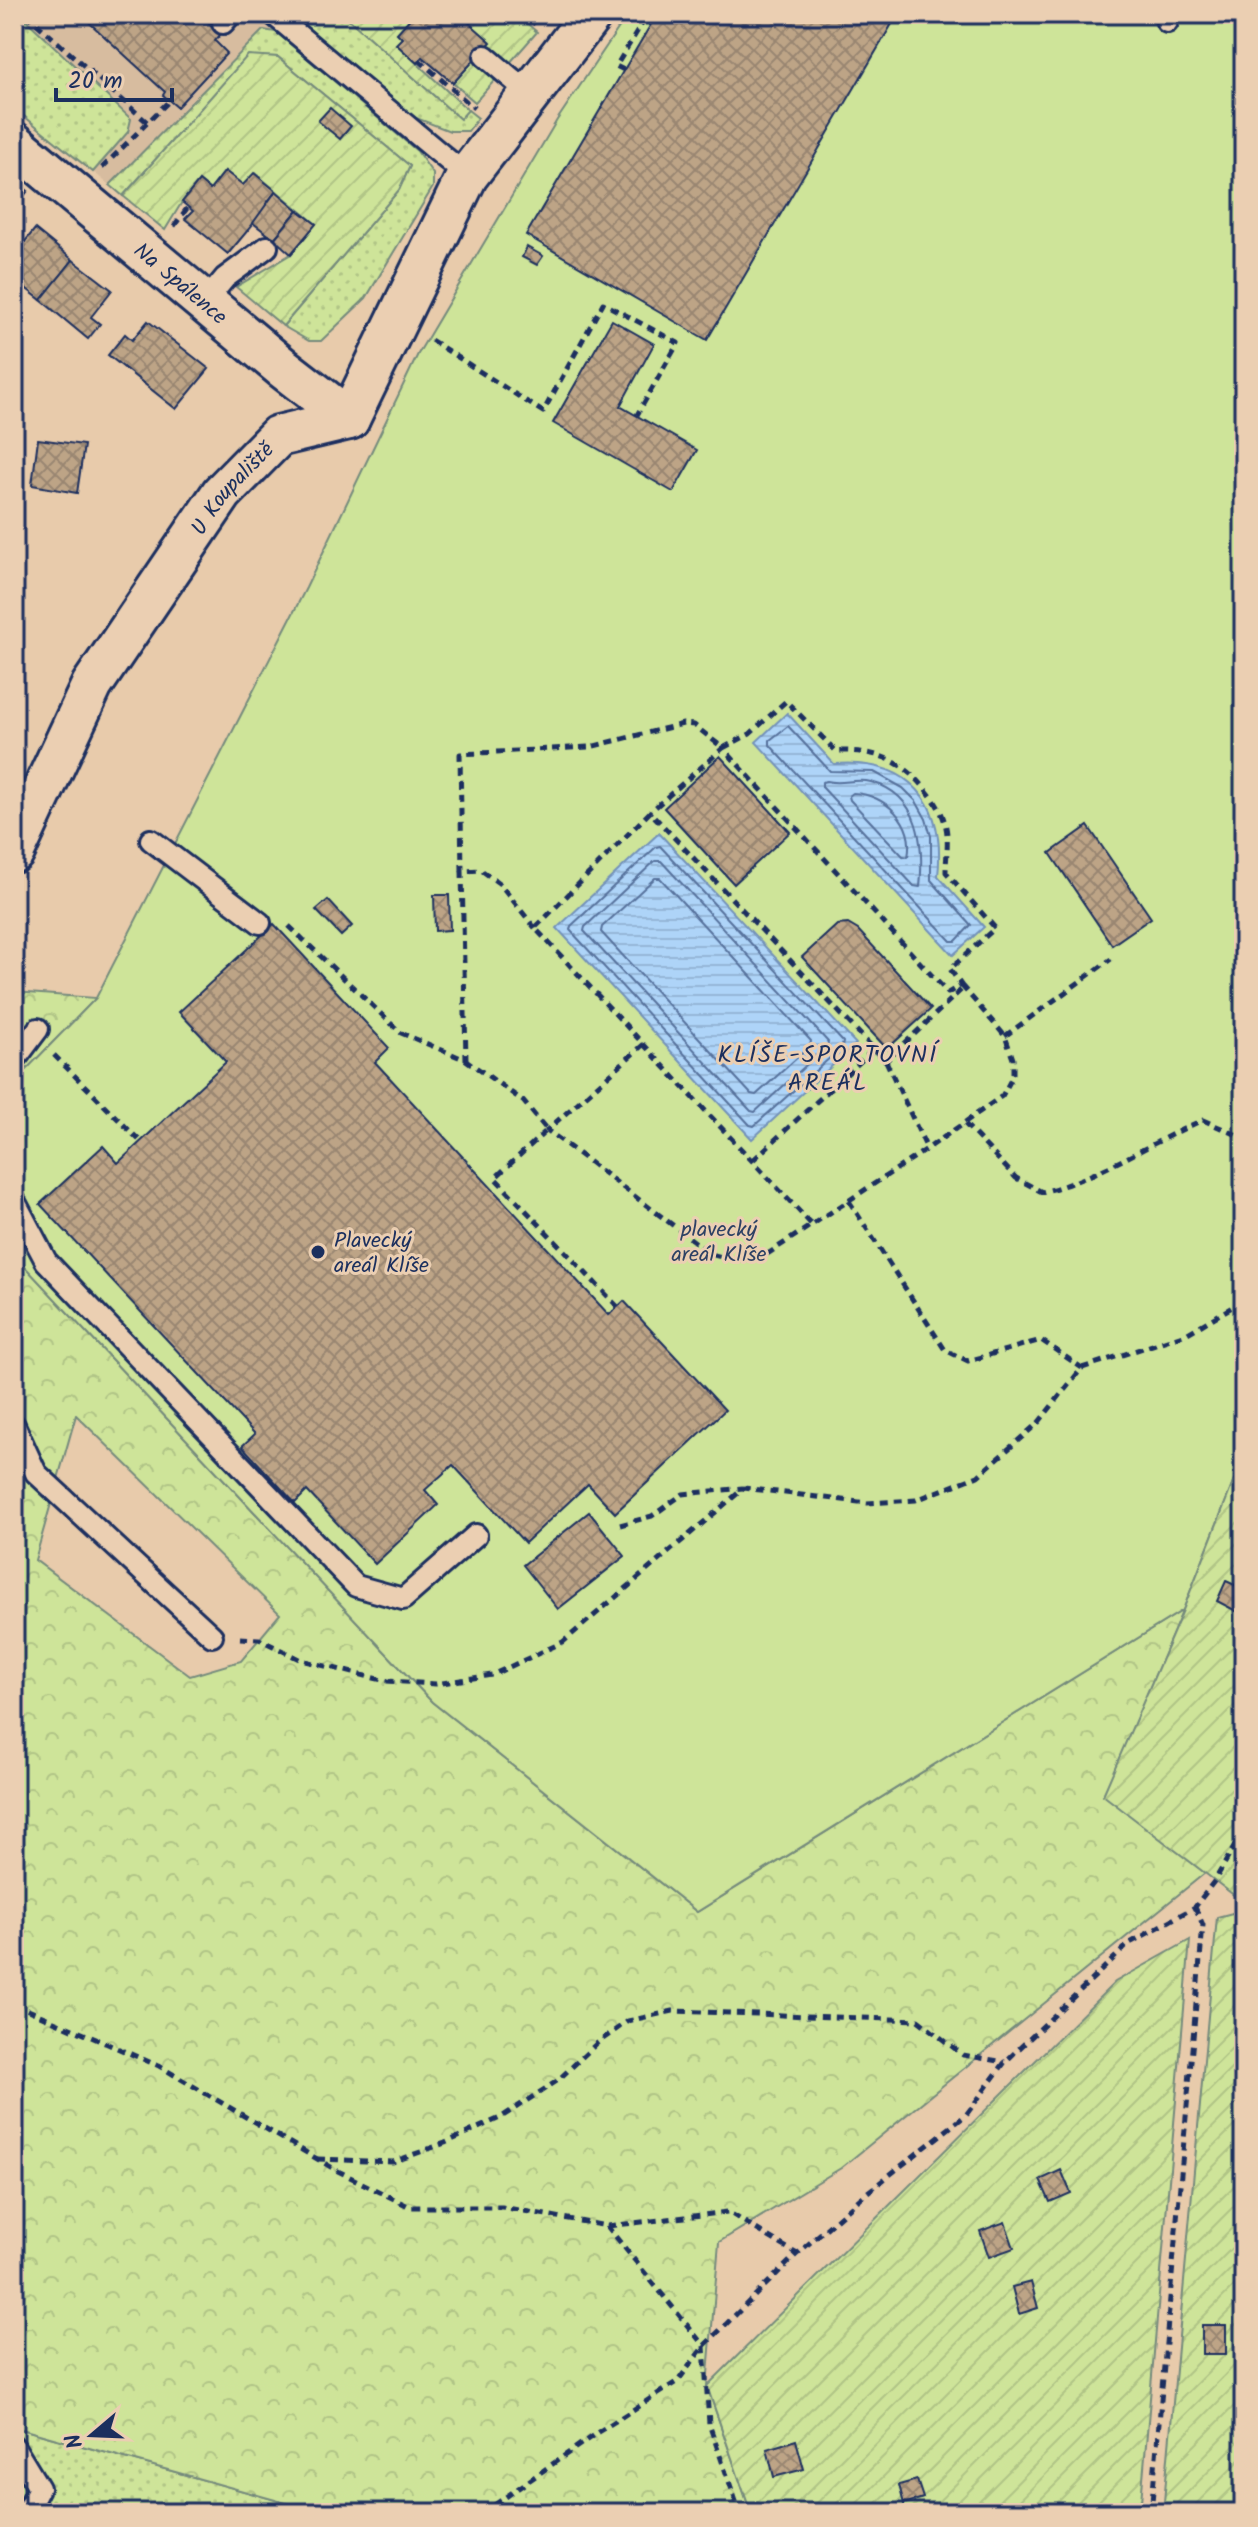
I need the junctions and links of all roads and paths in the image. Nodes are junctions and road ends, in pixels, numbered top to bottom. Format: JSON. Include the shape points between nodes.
{"nodes":[{"id":1,"x":26,"y":14,"type":"edge"},
{"id":2,"x":273,"y":14,"type":"edge"},
{"id":3,"x":592,"y":14,"type":"edge"},
{"id":4,"x":648,"y":14,"type":"edge"},
{"id":5,"x":485,"y":56,"type":"dead end"},
{"id":6,"x":419,"y":60,"type":"dead end"},
{"id":7,"x":624,"y":70,"type":"dead end"},
{"id":8,"x":530,"y":94,"type":"junction"},
{"id":9,"x":169,"y":101,"type":"dead end"},
{"id":10,"x":483,"y":116,"type":"dead end"},
{"id":11,"x":147,"y":122,"type":"junction"},
{"id":12,"x":14,"y":143,"type":"edge"},
{"id":13,"x":96,"y":174,"type":"dead end"},
{"id":14,"x":467,"y":176,"type":"junction"},
{"id":15,"x":188,"y":207,"type":"dead end"},
{"id":16,"x":168,"y":233,"type":"dead end"},
{"id":17,"x":267,"y":247,"type":"dead end"},
{"id":18,"x":205,"y":302,"type":"junction"},
{"id":19,"x":434,"y":333,"type":"dead end"},
{"id":20,"x":637,"y":415,"type":"dead end"},
{"id":21,"x":349,"y":419,"type":"junction"},
{"id":22,"x":723,"y":748,"type":"junction"},
{"id":23,"x":650,"y":812,"type":"junction"},
{"id":24,"x":151,"y":840,"type":"dead end"},
{"id":25,"x":14,"y":852,"type":"edge"},
{"id":26,"x":462,"y":871,"type":"junction"},
{"id":27,"x":260,"y":923,"type":"joint"},
{"id":28,"x":535,"y":928,"type":"junction"},
{"id":29,"x":1111,"y":959,"type":"dead end"},
{"id":30,"x":961,"y":987,"type":"junction"},
{"id":31,"x":36,"y":1032,"type":"joint"},
{"id":32,"x":1005,"y":1036,"type":"junction"},
{"id":33,"x":644,"y":1044,"type":"junction"},
{"id":34,"x":874,"y":1049,"type":"junction"},
{"id":35,"x":466,"y":1060,"type":"junction"},
{"id":36,"x":14,"y":1061,"type":"edge"},
{"id":37,"x":886,"y":1061,"type":"junction"},
{"id":38,"x":965,"y":1124,"type":"junction"},
{"id":39,"x":547,"y":1130,"type":"junction"},
{"id":40,"x":1244,"y":1138,"type":"edge"},
{"id":41,"x":141,"y":1142,"type":"dead end"},
{"id":42,"x":927,"y":1149,"type":"junction"},
{"id":43,"x":753,"y":1160,"type":"junction"},
{"id":44,"x":14,"y":1200,"type":"edge"},
{"id":45,"x":849,"y":1201,"type":"junction"},
{"id":46,"x":812,"y":1225,"type":"junction"},
{"id":47,"x":1244,"y":1300,"type":"edge"},
{"id":48,"x":618,"y":1307,"type":"dead end"},
{"id":49,"x":1082,"y":1368,"type":"junction"},
{"id":50,"x":14,"y":1425,"type":"edge"},
{"id":51,"x":744,"y":1488,"type":"junction"},
{"id":52,"x":620,"y":1525,"type":"dead end"},
{"id":53,"x":476,"y":1535,"type":"dead end"},
{"id":54,"x":212,"y":1636,"type":"joint"},
{"id":55,"x":1244,"y":1830,"type":"edge"},
{"id":56,"x":1195,"y":1907,"type":"junction"},
{"id":57,"x":14,"y":2004,"type":"edge"},
{"id":58,"x":1005,"y":2062,"type":"junction"},
{"id":59,"x":316,"y":2158,"type":"junction"},
{"id":60,"x":607,"y":2226,"type":"junction"},
{"id":61,"x":797,"y":2254,"type":"junction"},
{"id":62,"x":704,"y":2346,"type":"junction"},
{"id":63,"x":14,"y":2447,"type":"edge"},
{"id":64,"x":26,"y":2513,"type":"edge"},
{"id":65,"x":483,"y":2513,"type":"edge"},
{"id":66,"x":740,"y":2513,"type":"edge"},
{"id":67,"x":1151,"y":2513,"type":"edge"}],
"edges":[{"from":1,"to":11,"type":"path"},
{"from":2,"to":14,"type":"lane"},
{"from":3,"to":8,"type":"street"},
{"from":4,"to":7,"type":"path","via":[[616,66]]},
{"from":5,"to":8,"type":"lane"},
{"from":6,"to":10,"type":"path"},
{"from":8,"to":14,"type":"street"},
{"from":9,"to":11,"type":"path"},
{"from":11,"to":13,"type":"path"},
{"from":12,"to":18,"type":"street","name":"Na Spálence"},
{"from":14,"to":21,"type":"street"},
{"from":15,"to":16,"type":"path"},
{"from":17,"to":18,"type":"lane","via":[[225,278]]},
{"from":18,"to":21,"type":"street","name":"Na Spálence"},
{"from":19,"to":20,"type":"path","via":[[430,340],[543,412],[603,303],[678,343]]},
{"from":21,"to":25,"type":"street","name":"U Koupaliště","via":[[278,436],[222,493],[92,685]]},
{"from":22,"to":23,"type":"path"},
{"from":22,"to":26,"type":"path","via":[[694,725],[683,724],[590,747],[460,754]]},
{"from":22,"to":30,"type":"path","via":[[948,993]]},
{"from":22,"to":30,"type":"path","via":[[750,734],[786,701],[836,751],[892,759],[915,774],[938,805],[947,833],[946,872],[995,928],[950,969]]},
{"from":23,"to":28,"type":"path"},
{"from":23,"to":34,"type":"path"},
{"from":24,"to":27,"type":"lane"},
{"from":26,"to":28,"type":"path","via":[[481,870],[500,884]]},
{"from":26,"to":35,"type":"path"},
{"from":27,"to":35,"type":"path","via":[[275,912],[401,1033]]},
{"from":28,"to":33,"type":"path"},
{"from":29,"to":32,"type":"path"},
{"from":30,"to":32,"type":"path"},
{"from":30,"to":37,"type":"path"},
{"from":31,"to":36,"type":"lane"},
{"from":31,"to":41,"type":"path"},
{"from":32,"to":38,"type":"path","via":[[1013,1076],[1002,1096]]},
{"from":33,"to":39,"type":"path"},
{"from":33,"to":43,"type":"path"},
{"from":34,"to":37,"type":"path"},
{"from":34,"to":43,"type":"path"},
{"from":35,"to":39,"type":"path","via":[[523,1101]]},
{"from":37,"to":42,"type":"path"},
{"from":38,"to":40,"type":"path","via":[[1016,1178],[1042,1192],[1070,1185],[1203,1120]]},
{"from":38,"to":42,"type":"path"},
{"from":39,"to":46,"type":"path","via":[[711,1254],[750,1260]]},
{"from":39,"to":48,"type":"path","via":[[495,1178]]},
{"from":42,"to":45,"type":"path"},
{"from":43,"to":46,"type":"path"},
{"from":44,"to":53,"type":"lane","via":[[46,1261],[356,1586],[403,1599]]},
{"from":45,"to":46,"type":"path"},
{"from":45,"to":49,"type":"path","via":[[945,1350],[968,1361],[1041,1340]]},
{"from":47,"to":49,"type":"path","via":[[1186,1334]]},
{"from":49,"to":51,"type":"path","via":[[1039,1422],[978,1476],[916,1500],[867,1503]]},
{"from":50,"to":54,"type":"lane","via":[[36,1473]]},
{"from":51,"to":52,"type":"path","via":[[683,1494],[652,1516]]},
{"from":51,"to":54,"type":"path","via":[[563,1642],[492,1675],[436,1684],[386,1681],[301,1660],[259,1639]]},
{"from":55,"to":56,"type":"path"},
{"from":56,"to":58,"type":"path","via":[[1130,1943]]},
{"from":56,"to":67,"type":"path","via":[[1203,1925]]},
{"from":57,"to":59,"type":"path","via":[[159,2066]]},
{"from":58,"to":59,"type":"path","via":[[963,2055],[918,2020],[673,2011],[628,2021],[557,2081],[500,2118],[445,2143],[393,2162]]},
{"from":58,"to":61,"type":"path","via":[[966,2115]]},
{"from":59,"to":60,"type":"path","via":[[410,2207],[502,2207]]},
{"from":60,"to":61,"type":"path","via":[[728,2212]]},
{"from":60,"to":62,"type":"path"},
{"from":61,"to":62,"type":"path"},
{"from":62,"to":65,"type":"path","via":[[678,2381]]},
{"from":62,"to":66,"type":"path","via":[[709,2424]]},
{"from":63,"to":64,"type":"lane","via":[[39,2488]]}]}
